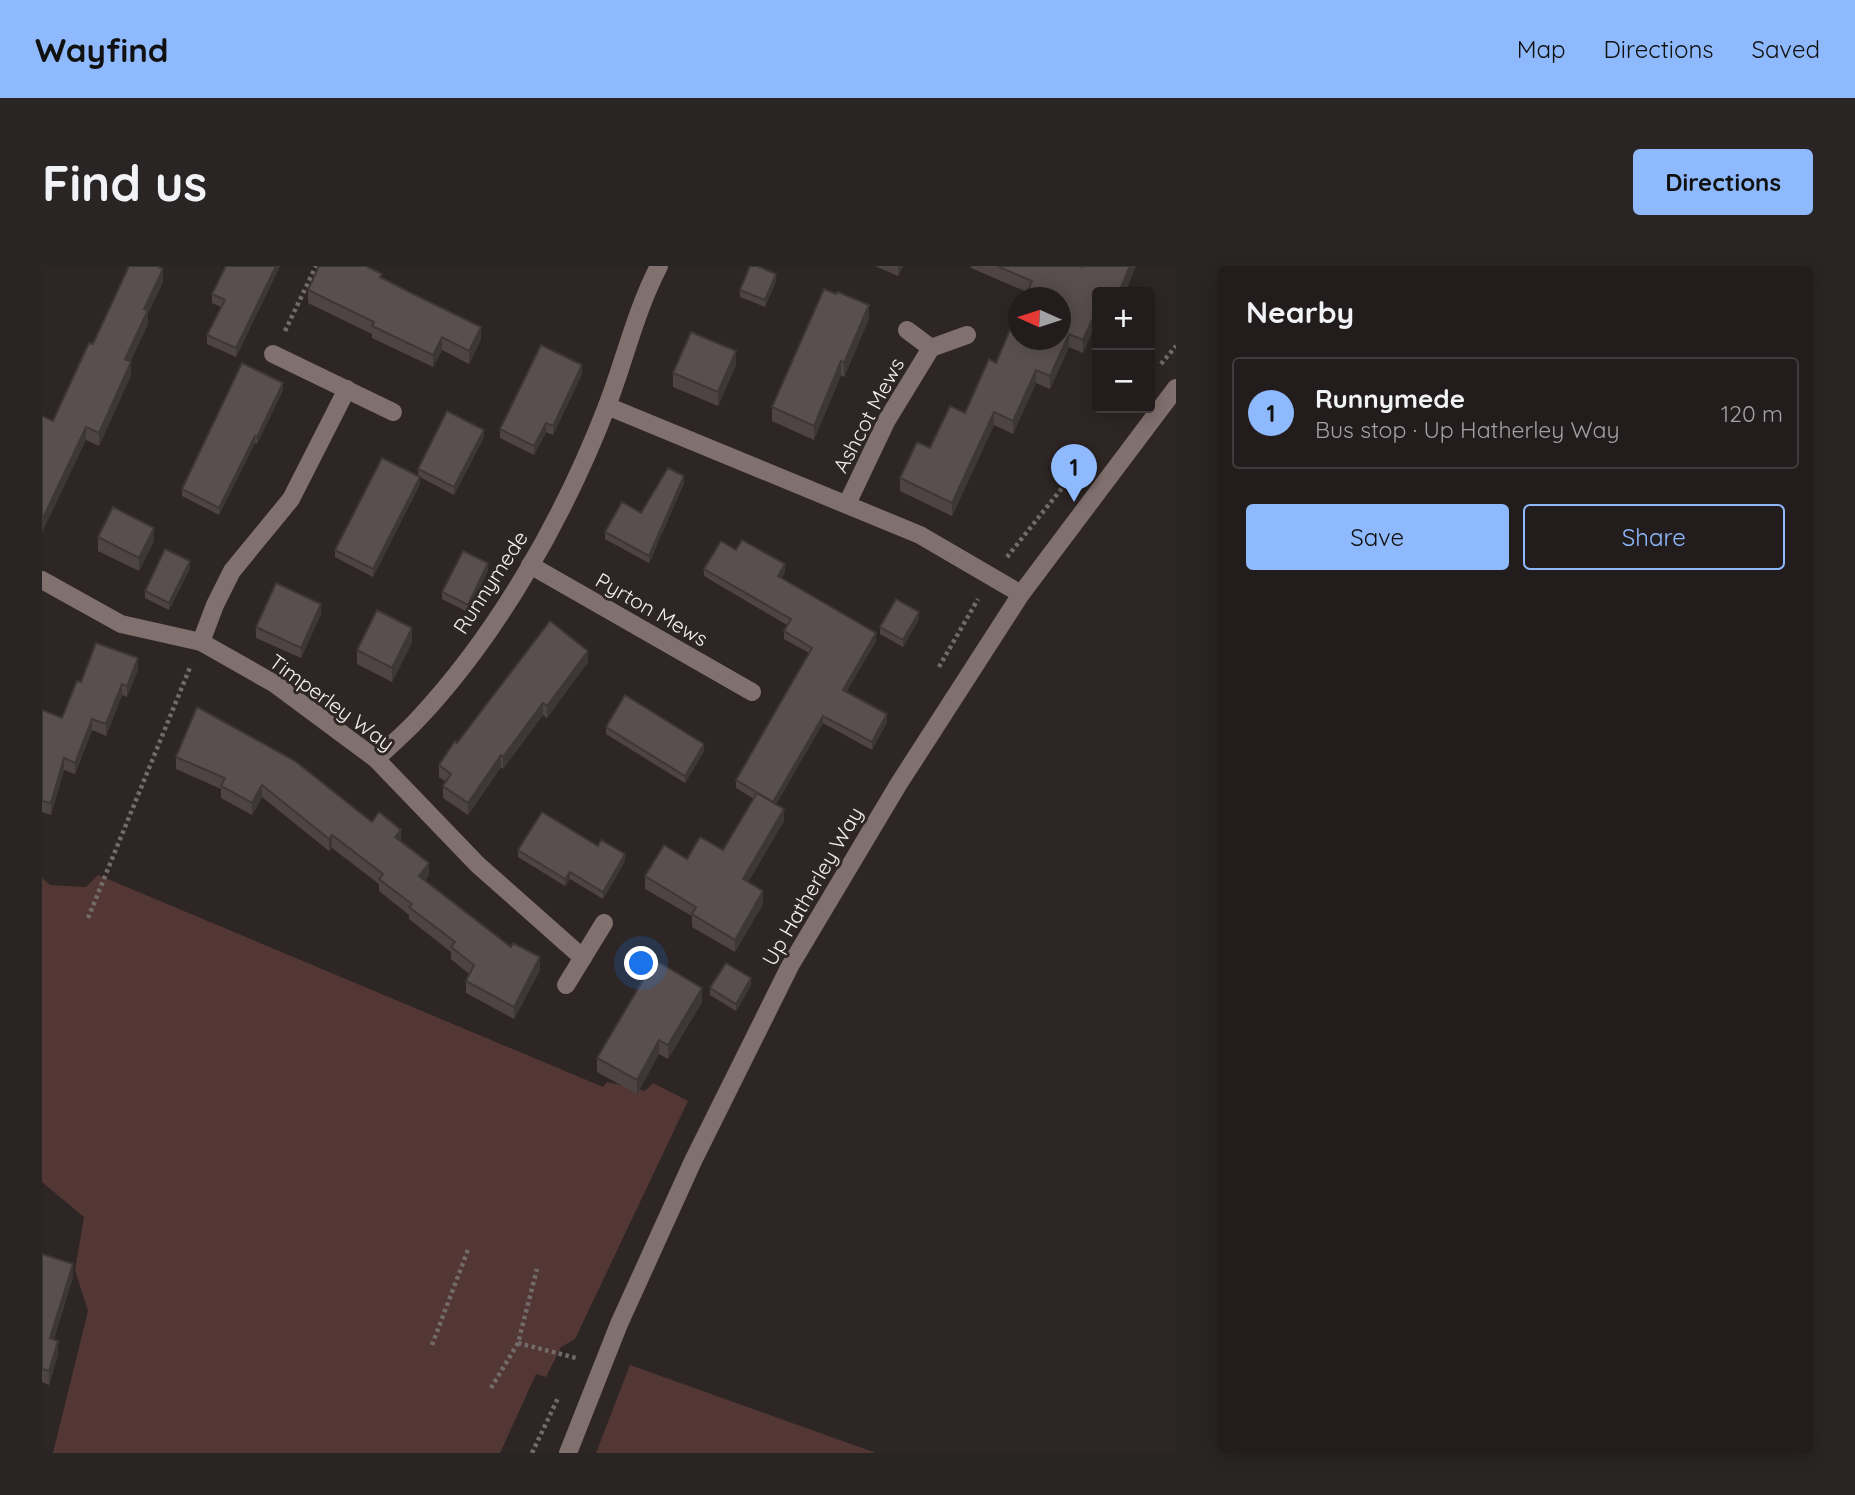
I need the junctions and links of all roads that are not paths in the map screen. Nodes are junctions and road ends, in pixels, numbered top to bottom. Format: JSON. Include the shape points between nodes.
{"nodes":[{"id":1,"x":659,"y":266,"type":"edge"},
{"id":2,"x":907,"y":330,"type":"dead end"},
{"id":3,"x":967,"y":335,"type":"dead end"},
{"id":4,"x":931,"y":348,"type":"junction"},
{"id":5,"x":273,"y":354,"type":"road end"},
{"id":6,"x":1176,"y":388,"type":"edge"},
{"id":7,"x":347,"y":389,"type":"junction"},
{"id":8,"x":607,"y":406,"type":"junction"},
{"id":9,"x":393,"y":412,"type":"dead end"},
{"id":10,"x":847,"y":504,"type":"junction"},
{"id":11,"x":530,"y":565,"type":"junction"},
{"id":12,"x":42,"y":580,"type":"edge"},
{"id":13,"x":1021,"y":594,"type":"junction"},
{"id":14,"x":201,"y":642,"type":"junction"},
{"id":15,"x":752,"y":692,"type":"dead end"},
{"id":16,"x":376,"y":760,"type":"junction"},
{"id":17,"x":604,"y":923,"type":"dead end"},
{"id":18,"x":583,"y":958,"type":"junction"},
{"id":19,"x":566,"y":985,"type":"dead end"},
{"id":20,"x":568,"y":1453,"type":"edge"}],
"edges":[{"from":1,"to":8,"type":"street","name":"Runnymede"},
{"from":2,"to":4,"type":"street","name":"Ashcot Mews"},
{"from":3,"to":4,"type":"street","name":"Ashcot Mews"},
{"from":4,"to":10,"type":"street","name":"Ashcot Mews","via":[[887,420]]},
{"from":5,"to":7,"type":"street"},
{"from":6,"to":13,"type":"street","name":"Up Hatherley Way"},
{"from":7,"to":9,"type":"street"},
{"from":7,"to":14,"type":"street","via":[[291,499],[232,570]]},
{"from":8,"to":10,"type":"street"},
{"from":8,"to":11,"type":"street","name":"Runnymede","via":[[582,466]]},
{"from":10,"to":13,"type":"street","via":[[920,535]]},
{"from":11,"to":15,"type":"street","name":"Pyrton Mews"},
{"from":11,"to":16,"type":"street","name":"Runnymede","via":[[460,668],[419,719]]},
{"from":12,"to":14,"type":"street","name":"Timperley Way","via":[[121,624]]},
{"from":13,"to":20,"type":"street","name":"Up Hatherley Way","via":[[898,785],[790,966],[693,1161],[619,1324]]},
{"from":14,"to":16,"type":"street","name":"Timperley Way","via":[[275,684]]},
{"from":16,"to":18,"type":"street","name":"Timperley Way","via":[[478,866]]},
{"from":17,"to":18,"type":"street"},
{"from":18,"to":19,"type":"street"}]}
